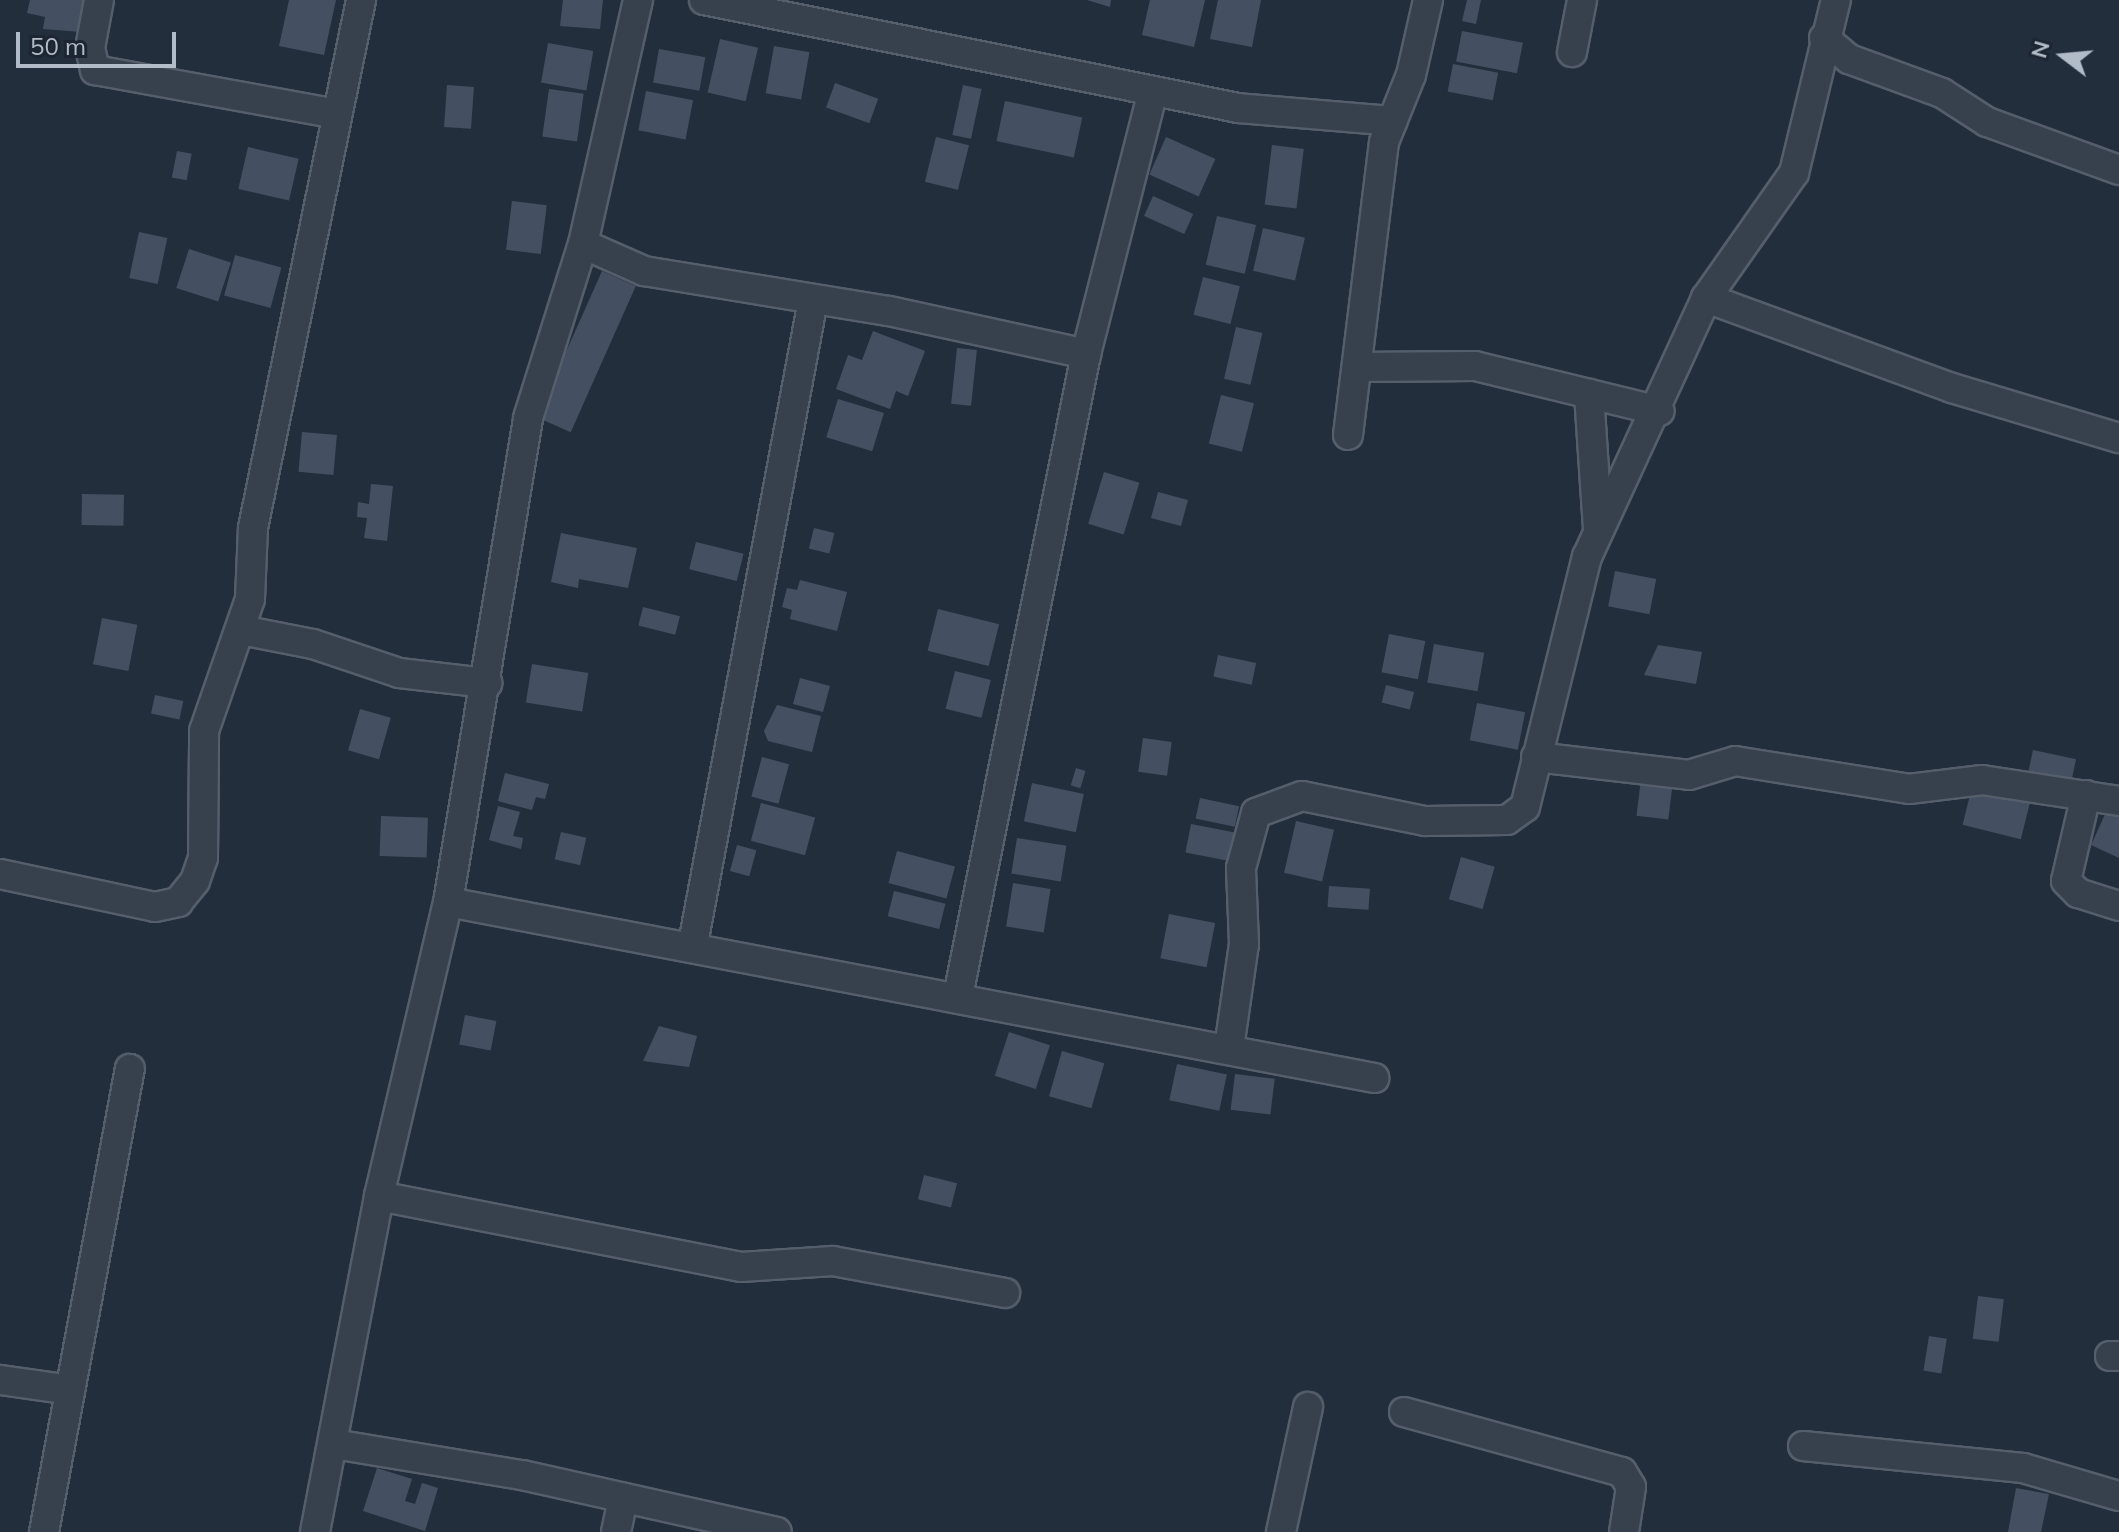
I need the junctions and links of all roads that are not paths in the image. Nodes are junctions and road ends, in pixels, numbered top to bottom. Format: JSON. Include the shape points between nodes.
{"nodes":[{"id":1,"x":99,"y":0,"type":"edge"},
{"id":2,"x":361,"y":0,"type":"edge"},
{"id":3,"x":638,"y":0,"type":"edge"},
{"id":4,"x":704,"y":0,"type":"edge"},
{"id":5,"x":1428,"y":0,"type":"edge"},
{"id":6,"x":1582,"y":0,"type":"edge"},
{"id":7,"x":1836,"y":0,"type":"edge"},
{"id":8,"x":1824,"y":38,"type":"junction"},
{"id":9,"x":1572,"y":52,"type":"dead end"},
{"id":10,"x":1153,"y":91,"type":"junction"},
{"id":11,"x":337,"y":114,"type":"junction"},
{"id":12,"x":1392,"y":121,"type":"junction"},
{"id":13,"x":2119,"y":170,"type":"edge"},
{"id":14,"x":583,"y":244,"type":"junction"},
{"id":15,"x":1706,"y":298,"type":"junction"},
{"id":16,"x":813,"y":300,"type":"junction"},
{"id":17,"x":1086,"y":354,"type":"junction"},
{"id":18,"x":1357,"y":367,"type":"junction"},
{"id":19,"x":1589,"y":394,"type":"junction"},
{"id":20,"x":1660,"y":411,"type":"junction"},
{"id":21,"x":1348,"y":435,"type":"dead end"},
{"id":22,"x":2119,"y":438,"type":"edge"},
{"id":23,"x":1598,"y":532,"type":"junction"},
{"id":24,"x":241,"y":630,"type":"junction"},
{"id":25,"x":487,"y":683,"type":"junction"},
{"id":26,"x":1536,"y":757,"type":"junction"},
{"id":27,"x":2086,"y":795,"type":"junction"},
{"id":28,"x":2119,"y":801,"type":"edge"},
{"id":29,"x":0,"y":874,"type":"edge"},
{"id":30,"x":448,"y":902,"type":"junction"},
{"id":31,"x":2119,"y":906,"type":"edge"},
{"id":32,"x":693,"y":944,"type":"junction"},
{"id":33,"x":958,"y":996,"type":"junction"},
{"id":34,"x":1229,"y":1048,"type":"junction"},
{"id":35,"x":130,"y":1069,"type":"dead end"},
{"id":36,"x":1374,"y":1078,"type":"dead end"},
{"id":37,"x":379,"y":1196,"type":"junction"},
{"id":38,"x":1005,"y":1293,"type":"dead end"},
{"id":39,"x":0,"y":1380,"type":"edge"},
{"id":40,"x":70,"y":1390,"type":"junction"},
{"id":41,"x":1308,"y":1407,"type":"dead end"},
{"id":42,"x":1404,"y":1412,"type":"dead end"},
{"id":43,"x":334,"y":1444,"type":"junction"},
{"id":44,"x":1803,"y":1446,"type":"dead end"},
{"id":45,"x":2119,"y":1496,"type":"edge"},
{"id":46,"x":623,"y":1498,"type":"junction"},
{"id":47,"x":44,"y":1532,"type":"edge"},
{"id":48,"x":315,"y":1532,"type":"edge"},
{"id":49,"x":616,"y":1532,"type":"edge"},
{"id":50,"x":777,"y":1532,"type":"edge"},
{"id":51,"x":1281,"y":1532,"type":"edge"},
{"id":52,"x":1624,"y":1532,"type":"edge"}],
"edges":[{"from":1,"to":11,"type":"street","via":[[90,48],[95,70]]},
{"from":2,"to":11,"type":"street"},
{"from":3,"to":14,"type":"street"},
{"from":4,"to":10,"type":"street"},
{"from":5,"to":12,"type":"street"},
{"from":6,"to":9,"type":"street"},
{"from":7,"to":8,"type":"street"},
{"from":8,"to":13,"type":"street","via":[[1849,59],[1942,93],[1987,122]]},
{"from":8,"to":15,"type":"street","via":[[1794,173]]},
{"from":10,"to":12,"type":"street","via":[[1238,108]]},
{"from":10,"to":17,"type":"street"},
{"from":11,"to":24,"type":"street","via":[[253,528]]},
{"from":12,"to":18,"type":"street"},
{"from":14,"to":16,"type":"street","via":[[644,271]]},
{"from":14,"to":25,"type":"street","via":[[528,418]]},
{"from":15,"to":20,"type":"street"},
{"from":15,"to":22,"type":"street","via":[[1952,388]]},
{"from":16,"to":17,"type":"street"},
{"from":16,"to":32,"type":"street"},
{"from":17,"to":33,"type":"street"},
{"from":18,"to":19,"type":"street","via":[[1463,365]]},
{"from":18,"to":21,"type":"street"},
{"from":19,"to":20,"type":"street"},
{"from":19,"to":23,"type":"street"},
{"from":20,"to":23,"type":"street"},
{"from":23,"to":26,"type":"street","via":[[1575,595]]},
{"from":24,"to":25,"type":"street","via":[[399,673]]},
{"from":24,"to":29,"type":"street","via":[[204,731],[203,858],[178,902],[155,907]]},
{"from":25,"to":30,"type":"street"},
{"from":26,"to":27,"type":"street","via":[[1689,775],[1735,761],[1909,789],[1982,780]]},
{"from":26,"to":34,"type":"street","via":[[1525,807],[1507,820],[1425,821],[1302,796],[1256,813],[1241,868],[1244,944]]},
{"from":27,"to":28,"type":"street"},
{"from":27,"to":31,"type":"street","via":[[2066,881],[2078,893]]},
{"from":30,"to":32,"type":"street"},
{"from":30,"to":37,"type":"street"},
{"from":32,"to":33,"type":"street"},
{"from":33,"to":34,"type":"street"},
{"from":34,"to":36,"type":"street"},
{"from":35,"to":40,"type":"street"},
{"from":37,"to":38,"type":"street","via":[[741,1267],[833,1261]]},
{"from":37,"to":43,"type":"street"},
{"from":39,"to":40,"type":"street"},
{"from":40,"to":47,"type":"street"},
{"from":41,"to":51,"type":"street"},
{"from":42,"to":52,"type":"street","via":[[1622,1472],[1631,1487]]},
{"from":43,"to":46,"type":"street"},
{"from":43,"to":48,"type":"street"},
{"from":44,"to":45,"type":"street","via":[[2023,1468]]},
{"from":46,"to":49,"type":"street"},
{"from":46,"to":50,"type":"street"}]}
